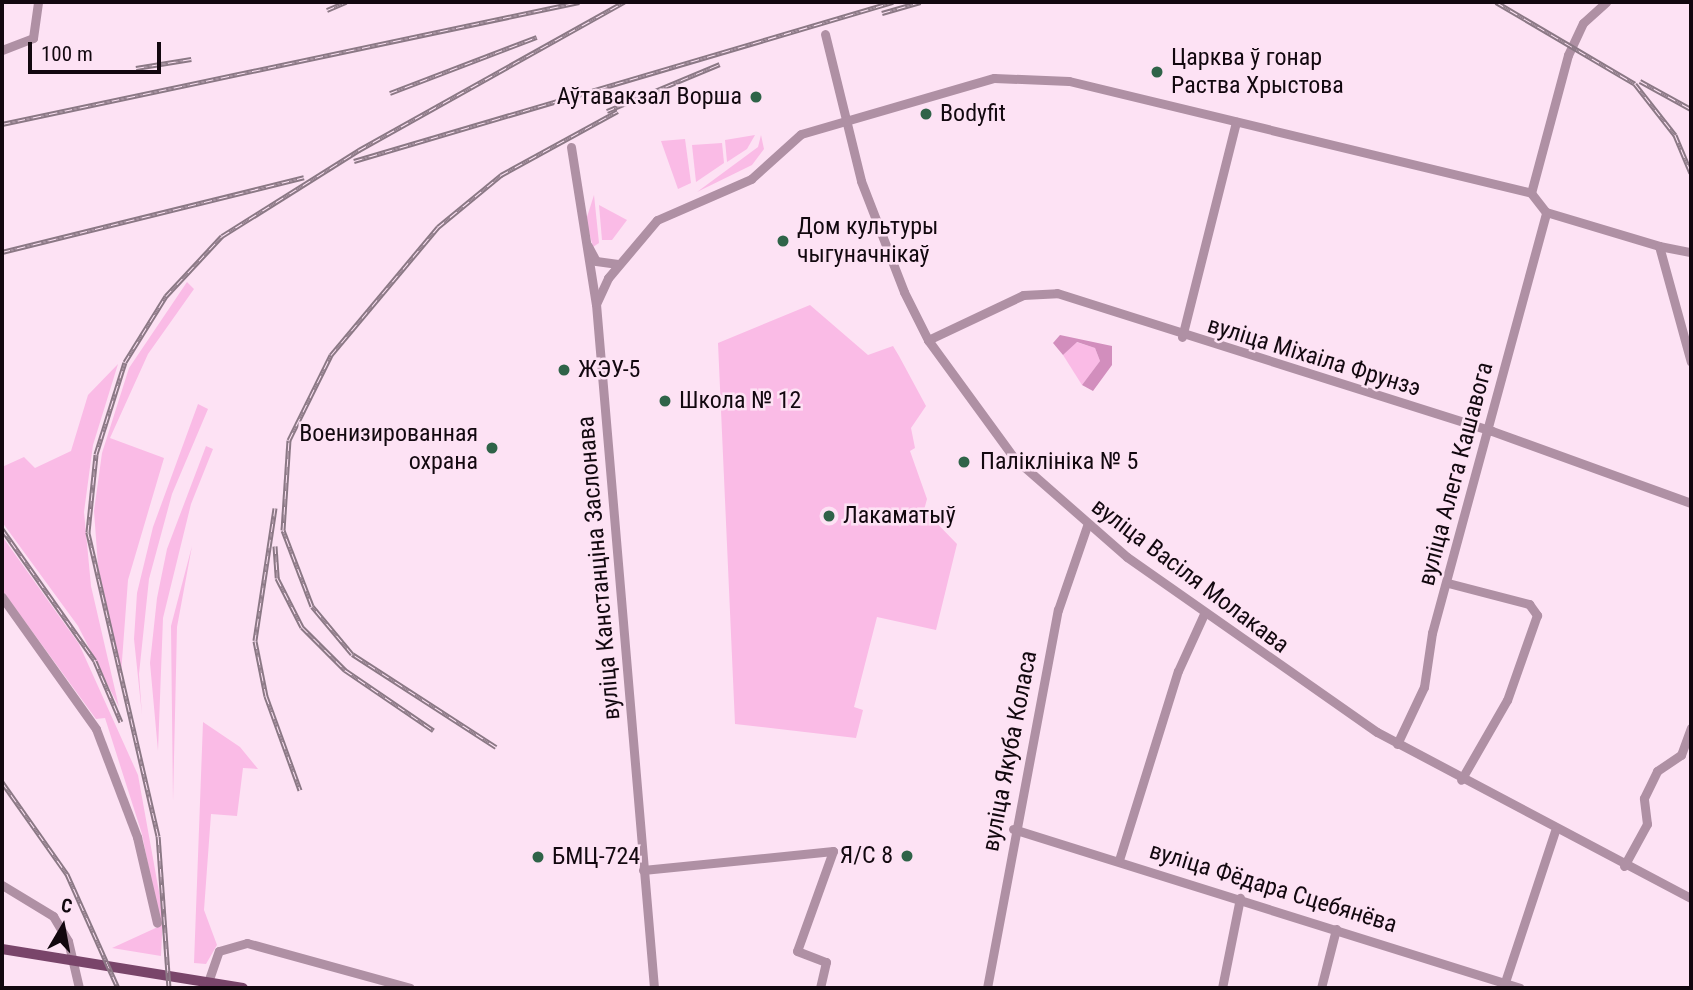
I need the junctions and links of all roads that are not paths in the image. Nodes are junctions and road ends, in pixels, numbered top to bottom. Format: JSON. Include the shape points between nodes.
{"nodes":[{"id":1,"x":38,"y":2,"type":"edge"},
{"id":2,"x":1606,"y":2,"type":"edge"},
{"id":3,"x":825,"y":34,"type":"dead end"},
{"id":4,"x":2,"y":50,"type":"edge"},
{"id":5,"x":844,"y":117,"type":"junction"},
{"id":6,"x":1236,"y":122,"type":"junction"},
{"id":7,"x":572,"y":147,"type":"dead end"},
{"id":8,"x":1531,"y":193,"type":"junction"},
{"id":9,"x":1546,"y":212,"type":"junction"},
{"id":10,"x":587,"y":244,"type":"junction"},
{"id":11,"x":1659,"y":246,"type":"junction"},
{"id":12,"x":1691,"y":252,"type":"edge"},
{"id":13,"x":618,"y":264,"type":"junction"},
{"id":14,"x":596,"y":304,"type":"junction"},
{"id":15,"x":1182,"y":337,"type":"junction"},
{"id":16,"x":928,"y":340,"type":"junction"},
{"id":17,"x":1691,"y":362,"type":"edge"},
{"id":18,"x":1492,"y":431,"type":"junction"},
{"id":19,"x":1691,"y":503,"type":"edge"},
{"id":20,"x":1087,"y":526,"type":"junction"},
{"id":21,"x":1448,"y":583,"type":"junction"},
{"id":22,"x":2,"y":597,"type":"edge"},
{"id":23,"x":1204,"y":614,"type":"junction"},
{"id":24,"x":1691,"y":728,"type":"edge"},
{"id":25,"x":1397,"y":744,"type":"junction"},
{"id":26,"x":1461,"y":780,"type":"junction"},
{"id":27,"x":1013,"y":829,"type":"junction"},
{"id":28,"x":1555,"y":831,"type":"junction"},
{"id":29,"x":1119,"y":860,"type":"junction"},
{"id":30,"x":1624,"y":866,"type":"junction"},
{"id":31,"x":643,"y":870,"type":"junction"},
{"id":32,"x":2,"y":885,"type":"edge"},
{"id":33,"x":1240,"y":898,"type":"junction"},
{"id":34,"x":1691,"y":898,"type":"edge"},
{"id":35,"x":157,"y":923,"type":"dead end"},
{"id":36,"x":1336,"y":929,"type":"junction"},
{"id":37,"x":2,"y":949,"type":"edge"},
{"id":38,"x":1505,"y":985,"type":"edge"},
{"id":39,"x":79,"y":986,"type":"edge"},
{"id":40,"x":206,"y":988,"type":"edge"},
{"id":41,"x":243,"y":988,"type":"edge"},
{"id":42,"x":410,"y":988,"type":"edge"},
{"id":43,"x":654,"y":988,"type":"edge"},
{"id":44,"x":820,"y":988,"type":"edge"},
{"id":45,"x":986,"y":988,"type":"edge"},
{"id":46,"x":1222,"y":988,"type":"edge"},
{"id":47,"x":1321,"y":988,"type":"edge"},
{"id":48,"x":1520,"y":988,"type":"edge"}],
"edges":[{"from":1,"to":4,"type":"street","via":[[33,38]]},
{"from":2,"to":8,"type":"street","via":[[1583,23],[1574,43]]},
{"from":3,"to":5,"type":"street","name":"вуліца Васіля Молакава"},
{"from":5,"to":6,"type":"street","via":[[1007,77],[1069,81]]},
{"from":5,"to":13,"type":"street","via":[[801,134],[751,178],[657,220]]},
{"from":5,"to":16,"type":"street","name":"вуліца Васіля Молакава","via":[[886,250]]},
{"from":6,"to":8,"type":"street"},
{"from":6,"to":15,"type":"street"},
{"from":7,"to":10,"type":"street","name":"вуліца Канстанціна Заслонава"},
{"from":8,"to":9,"type":"street"},
{"from":9,"to":11,"type":"street"},
{"from":9,"to":18,"type":"street","name":"вуліца Алега Кашавога"},
{"from":10,"to":13,"type":"street","via":[[596,261]]},
{"from":10,"to":14,"type":"street","name":"вуліца Канстанціна Заслонава"},
{"from":11,"to":12,"type":"street"},
{"from":11,"to":17,"type":"street"},
{"from":13,"to":14,"type":"street"},
{"from":14,"to":31,"type":"street","name":"вуліца Канстанціна Заслонава"},
{"from":15,"to":16,"type":"street","name":"вуліца Міхаіла Фрунзэ","via":[[1042,292],[998,305]]},
{"from":15,"to":18,"type":"street","name":"вуліца Міхаіла Фрунзэ"},
{"from":16,"to":20,"type":"street","name":"вуліца Васіля Молакава","via":[[1013,458]]},
{"from":18,"to":19,"type":"street","name":"вуліца Міхаіла Фрунзэ"},
{"from":18,"to":21,"type":"street","name":"вуліца Алега Кашавога"},
{"from":20,"to":23,"type":"street","name":"вуліца Васіля Молакава"},
{"from":20,"to":27,"type":"street","name":"вуліца Якуба Коласа","via":[[1069,564]]},
{"from":21,"to":25,"type":"street","name":"вуліца Алега Кашавога","via":[[1424,687]]},
{"from":21,"to":26,"type":"street","via":[[1529,604],[1537,615],[1507,700]]},
{"from":22,"to":35,"type":"street","via":[[96,729],[136,837]]},
{"from":23,"to":25,"type":"street","name":"вуліца Васіля Молакава"},
{"from":23,"to":29,"type":"street","via":[[1178,671]]},
{"from":24,"to":30,"type":"street","via":[[1681,755],[1657,771],[1644,798],[1647,824]]},
{"from":25,"to":26,"type":"street","name":"вуліца Васіля Молакава"},
{"from":26,"to":28,"type":"street","name":"вуліца Васіля Молакава"},
{"from":27,"to":29,"type":"street","name":"вуліца Фёдара Сцебянёва"},
{"from":27,"to":45,"type":"street","name":"вуліца Якуба Коласа"},
{"from":28,"to":30,"type":"street","name":"вуліца Васіля Молакава"},
{"from":28,"to":38,"type":"street"},
{"from":29,"to":33,"type":"street","name":"вуліца Фёдара Сцебянёва"},
{"from":30,"to":34,"type":"street","name":"вуліца Васіля Молакава"},
{"from":31,"to":43,"type":"street","name":"вуліца Канстанціна Заслонава"},
{"from":31,"to":44,"type":"street","via":[[833,851],[797,951],[826,962]]},
{"from":32,"to":39,"type":"street","via":[[53,916],[68,941]]},
{"from":33,"to":36,"type":"street","name":"вуліца Фёдара Сцебянёва"},
{"from":33,"to":46,"type":"street"},
{"from":36,"to":38,"type":"street","name":"вуліца Фёдара Сцебянёва"},
{"from":36,"to":47,"type":"street"},
{"from":37,"to":41,"type":"main road"},
{"from":38,"to":48,"type":"street","name":"вуліца Фёдара Сцебянёва"},
{"from":40,"to":42,"type":"street","via":[[219,951],[247,943]]}]}
